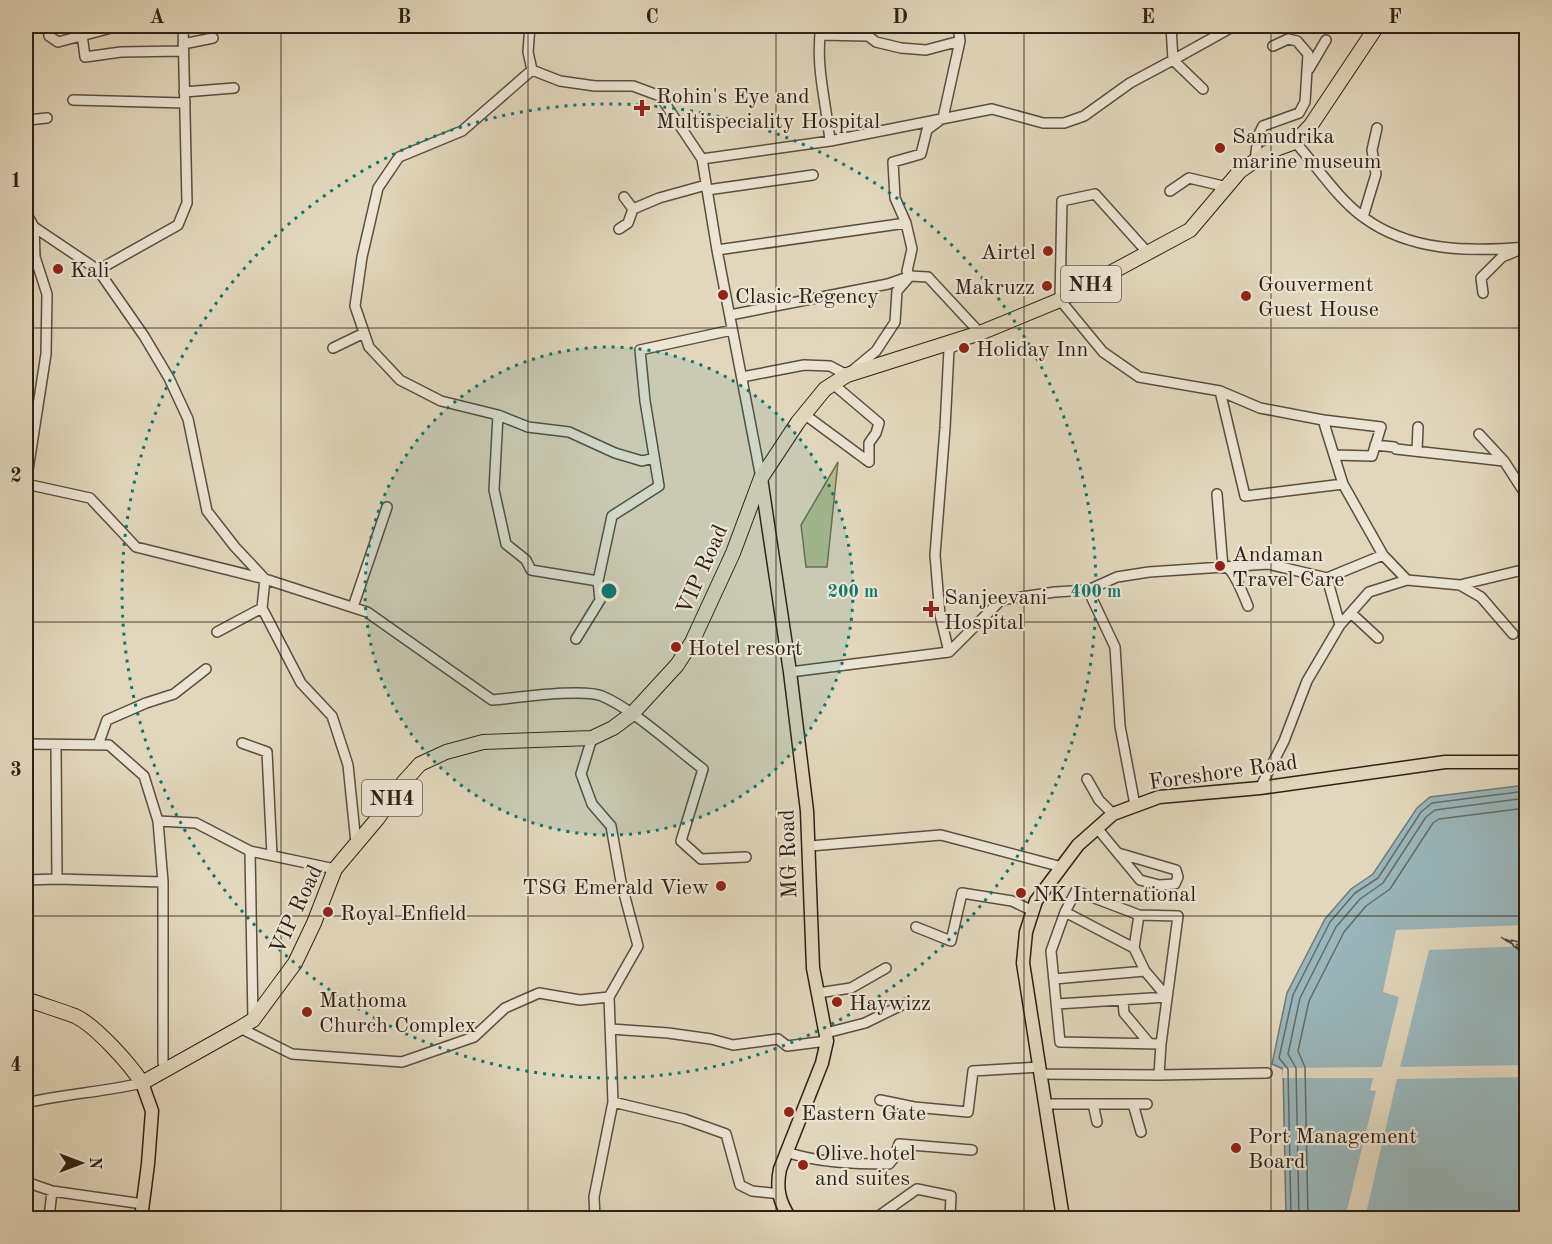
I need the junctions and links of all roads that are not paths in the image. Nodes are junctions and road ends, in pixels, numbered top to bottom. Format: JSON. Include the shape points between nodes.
{"nodes":[{"id":1,"x":48,"y":26,"type":"edge"},
{"id":2,"x":81,"y":26,"type":"edge"},
{"id":3,"x":165,"y":26,"type":"edge"},
{"id":4,"x":183,"y":26,"type":"edge"},
{"id":5,"x":530,"y":26,"type":"edge"},
{"id":6,"x":958,"y":26,"type":"edge"},
{"id":7,"x":1171,"y":26,"type":"edge"},
{"id":8,"x":1234,"y":26,"type":"edge"},
{"id":9,"x":1377,"y":26,"type":"edge"},
{"id":10,"x":821,"y":30,"type":"edge"},
{"id":11,"x":82,"y":37,"type":"junction"},
{"id":12,"x":213,"y":38,"type":"dead end"},
{"id":13,"x":1326,"y":40,"type":"dead end"},
{"id":14,"x":960,"y":41,"type":"junction"},
{"id":15,"x":1273,"y":46,"type":"dead end"},
{"id":16,"x":183,"y":48,"type":"junction"},
{"id":17,"x":1173,"y":60,"type":"junction"},
{"id":18,"x":532,"y":70,"type":"junction"},
{"id":19,"x":1308,"y":71,"type":"junction"},
{"id":20,"x":234,"y":88,"type":"dead end"},
{"id":21,"x":1203,"y":89,"type":"dead end"},
{"id":22,"x":184,"y":92,"type":"junction"},
{"id":23,"x":73,"y":100,"type":"dead end"},
{"id":24,"x":184,"y":103,"type":"junction"},
{"id":25,"x":47,"y":118,"type":"dead end"},
{"id":26,"x":943,"y":118,"type":"junction"},
{"id":27,"x":26,"y":125,"type":"edge"},
{"id":28,"x":1377,"y":128,"type":"dead end"},
{"id":29,"x":830,"y":141,"type":"junction"},
{"id":30,"x":1295,"y":142,"type":"junction"},
{"id":31,"x":702,"y":159,"type":"junction"},
{"id":32,"x":1255,"y":161,"type":"junction"},
{"id":33,"x":813,"y":175,"type":"dead end"},
{"id":34,"x":1227,"y":187,"type":"junction"},
{"id":35,"x":707,"y":188,"type":"junction"},
{"id":36,"x":1170,"y":190,"type":"dead end"},
{"id":37,"x":624,"y":197,"type":"dead end"},
{"id":38,"x":633,"y":209,"type":"junction"},
{"id":39,"x":26,"y":213,"type":"edge"},
{"id":40,"x":1363,"y":217,"type":"junction"},
{"id":41,"x":906,"y":223,"type":"junction"},
{"id":42,"x":34,"y":227,"type":"junction"},
{"id":43,"x":619,"y":229,"type":"dead end"},
{"id":44,"x":1527,"y":247,"type":"edge"},
{"id":45,"x":717,"y":250,"type":"junction"},
{"id":46,"x":1148,"y":253,"type":"junction"},
{"id":47,"x":99,"y":270,"type":"junction"},
{"id":48,"x":910,"y":276,"type":"junction"},
{"id":49,"x":1483,"y":293,"type":"dead end"},
{"id":50,"x":1060,"y":300,"type":"junction"},
{"id":51,"x":730,"y":315,"type":"junction"},
{"id":52,"x":732,"y":330,"type":"junction"},
{"id":53,"x":364,"y":333,"type":"junction"},
{"id":54,"x":980,"y":333,"type":"junction"},
{"id":55,"x":333,"y":348,"type":"dead end"},
{"id":56,"x":847,"y":375,"type":"junction"},
{"id":57,"x":742,"y":377,"type":"junction"},
{"id":58,"x":833,"y":384,"type":"junction"},
{"id":59,"x":1220,"y":391,"type":"junction"},
{"id":60,"x":804,"y":414,"type":"junction"},
{"id":61,"x":498,"y":415,"type":"junction"},
{"id":62,"x":1323,"y":420,"type":"junction"},
{"id":63,"x":1418,"y":427,"type":"dead end"},
{"id":64,"x":1479,"y":434,"type":"dead end"},
{"id":65,"x":1375,"y":445,"type":"junction"},
{"id":66,"x":1417,"y":451,"type":"junction"},
{"id":67,"x":1334,"y":455,"type":"junction"},
{"id":68,"x":654,"y":458,"type":"junction"},
{"id":69,"x":1504,"y":461,"type":"junction"},
{"id":70,"x":761,"y":478,"type":"junction"},
{"id":71,"x":26,"y":483,"type":"edge"},
{"id":72,"x":1343,"y":484,"type":"junction"},
{"id":73,"x":1527,"y":492,"type":"edge"},
{"id":74,"x":1218,"y":494,"type":"dead end"},
{"id":75,"x":387,"y":507,"type":"dead end"},
{"id":76,"x":1383,"y":555,"type":"junction"},
{"id":77,"x":1226,"y":568,"type":"junction"},
{"id":78,"x":1527,"y":569,"type":"edge"},
{"id":79,"x":1327,"y":578,"type":"junction"},
{"id":80,"x":265,"y":579,"type":"junction"},
{"id":81,"x":1407,"y":580,"type":"junction"},
{"id":82,"x":598,"y":581,"type":"junction"},
{"id":83,"x":1460,"y":585,"type":"junction"},
{"id":84,"x":1088,"y":590,"type":"junction"},
{"id":85,"x":1248,"y":606,"type":"dead end"},
{"id":86,"x":353,"y":607,"type":"junction"},
{"id":87,"x":262,"y":608,"type":"junction"},
{"id":88,"x":1351,"y":613,"type":"junction"},
{"id":89,"x":1340,"y":625,"type":"junction"},
{"id":90,"x":218,"y":632,"type":"dead end"},
{"id":91,"x":1513,"y":634,"type":"dead end"},
{"id":92,"x":1378,"y":638,"type":"dead end"},
{"id":93,"x":576,"y":639,"type":"dead end"},
{"id":94,"x":948,"y":652,"type":"junction"},
{"id":95,"x":206,"y":669,"type":"dead end"},
{"id":96,"x":790,"y":672,"type":"junction"},
{"id":97,"x":632,"y":714,"type":"junction"},
{"id":98,"x":592,"y":738,"type":"junction"},
{"id":99,"x":242,"y":743,"type":"dead end"},
{"id":100,"x":26,"y":744,"type":"edge"},
{"id":101,"x":98,"y":745,"type":"junction"},
{"id":102,"x":56,"y":746,"type":"junction"},
{"id":103,"x":1527,"y":762,"type":"edge"},
{"id":104,"x":1087,"y":779,"type":"dead end"},
{"id":105,"x":1260,"y":788,"type":"junction"},
{"id":106,"x":1135,"y":805,"type":"junction"},
{"id":107,"x":1113,"y":814,"type":"junction"},
{"id":108,"x":158,"y":821,"type":"junction"},
{"id":109,"x":1097,"y":828,"type":"junction"},
{"id":110,"x":356,"y":843,"type":"junction"},
{"id":111,"x":810,"y":846,"type":"junction"},
{"id":112,"x":250,"y":851,"type":"junction"},
{"id":113,"x":1118,"y":854,"type":"junction"},
{"id":114,"x":272,"y":855,"type":"junction"},
{"id":115,"x":746,"y":858,"type":"dead end"},
{"id":116,"x":1062,"y":867,"type":"junction"},
{"id":117,"x":335,"y":869,"type":"junction"},
{"id":118,"x":57,"y":879,"type":"junction"},
{"id":119,"x":26,"y":880,"type":"edge"},
{"id":120,"x":163,"y":882,"type":"junction"},
{"id":121,"x":1033,"y":911,"type":"junction"},
{"id":122,"x":1065,"y":912,"type":"junction"},
{"id":123,"x":1139,"y":915,"type":"junction"},
{"id":124,"x":916,"y":927,"type":"dead end"},
{"id":125,"x":1134,"y":948,"type":"junction"},
{"id":126,"x":886,"y":968,"type":"dead end"},
{"id":127,"x":1145,"y":971,"type":"junction"},
{"id":128,"x":1054,"y":979,"type":"junction"},
{"id":129,"x":818,"y":993,"type":"junction"},
{"id":130,"x":609,"y":997,"type":"junction"},
{"id":131,"x":1167,"y":997,"type":"junction"},
{"id":132,"x":26,"y":999,"type":"edge"},
{"id":133,"x":1124,"y":1000,"type":"junction"},
{"id":134,"x":906,"y":1003,"type":"dead end"},
{"id":135,"x":1057,"y":1004,"type":"junction"},
{"id":136,"x":253,"y":1020,"type":"junction"},
{"id":137,"x":240,"y":1028,"type":"junction"},
{"id":138,"x":611,"y":1029,"type":"junction"},
{"id":139,"x":826,"y":1037,"type":"junction"},
{"id":140,"x":1149,"y":1043,"type":"junction"},
{"id":141,"x":1161,"y":1044,"type":"junction"},
{"id":142,"x":166,"y":1070,"type":"junction"},
{"id":143,"x":1039,"y":1070,"type":"junction"},
{"id":144,"x":1267,"y":1073,"type":"dead end"},
{"id":145,"x":1159,"y":1075,"type":"junction"},
{"id":146,"x":142,"y":1083,"type":"junction"},
{"id":147,"x":880,"y":1100,"type":"dead end"},
{"id":148,"x":26,"y":1102,"type":"edge"},
{"id":149,"x":613,"y":1102,"type":"junction"},
{"id":150,"x":1045,"y":1104,"type":"junction"},
{"id":151,"x":1093,"y":1104,"type":"junction"},
{"id":152,"x":1133,"y":1104,"type":"junction"},
{"id":153,"x":1147,"y":1104,"type":"dead end"},
{"id":154,"x":1096,"y":1122,"type":"dead end"},
{"id":155,"x":1141,"y":1132,"type":"dead end"},
{"id":156,"x":972,"y":1150,"type":"dead end"},
{"id":157,"x":786,"y":1152,"type":"junction"},
{"id":158,"x":26,"y":1182,"type":"edge"},
{"id":159,"x":52,"y":1191,"type":"junction"},
{"id":160,"x":780,"y":1194,"type":"junction"},
{"id":161,"x":143,"y":1204,"type":"junction"},
{"id":162,"x":49,"y":1218,"type":"edge"},
{"id":163,"x":141,"y":1218,"type":"edge"},
{"id":164,"x":595,"y":1218,"type":"edge"},
{"id":165,"x":790,"y":1218,"type":"edge"},
{"id":166,"x":876,"y":1218,"type":"edge"},
{"id":167,"x":950,"y":1218,"type":"edge"},
{"id":168,"x":1063,"y":1218,"type":"edge"}],
"edges":[{"from":1,"to":11,"type":"street","via":[[49,36],[58,42]]},
{"from":2,"to":11,"type":"street"},
{"from":3,"to":11,"type":"street","via":[[115,27]]},
{"from":4,"to":16,"type":"street"},
{"from":5,"to":18,"type":"street","via":[[528,52]]},
{"from":6,"to":14,"type":"street"},
{"from":7,"to":17,"type":"street"},
{"from":8,"to":17,"type":"street"},
{"from":9,"to":30,"type":"highway","number":"NH4","via":[[1311,125]]},
{"from":10,"to":14,"type":"street","via":[[926,50]]},
{"from":10,"to":29,"type":"street","via":[[818,65]]},
{"from":11,"to":16,"type":"street","via":[[85,57]]},
{"from":12,"to":16,"type":"street"},
{"from":13,"to":19,"type":"street"},
{"from":14,"to":26,"type":"street"},
{"from":15,"to":19,"type":"street","via":[[1288,39],[1297,41],[1308,54]]},
{"from":16,"to":22,"type":"street"},
{"from":17,"to":21,"type":"street"},
{"from":17,"to":26,"type":"street","via":[[1130,83],[1084,116],[1064,123],[1043,123],[992,109]]},
{"from":18,"to":31,"type":"street","via":[[561,81],[633,86],[660,96]]},
{"from":18,"to":53,"type":"street","via":[[462,131],[399,157],[378,188],[355,306]]},
{"from":19,"to":32,"type":"street","via":[[1305,102],[1299,112],[1263,126]]},
{"from":20,"to":22,"type":"street"},
{"from":22,"to":24,"type":"street"},
{"from":23,"to":24,"type":"street"},
{"from":24,"to":47,"type":"street","via":[[187,203],[178,225]]},
{"from":25,"to":27,"type":"street","via":[[28,120]]},
{"from":26,"to":29,"type":"street"},
{"from":26,"to":41,"type":"street","via":[[927,130],[921,154],[893,162],[896,198]]},
{"from":28,"to":40,"type":"street","via":[[1372,150],[1376,174]]},
{"from":29,"to":31,"type":"street"},
{"from":30,"to":32,"type":"highway","number":"NH4"},
{"from":30,"to":40,"type":"street"},
{"from":31,"to":35,"type":"street"},
{"from":32,"to":34,"type":"highway","number":"NH4"},
{"from":33,"to":35,"type":"street"},
{"from":34,"to":36,"type":"street","via":[[1189,178]]},
{"from":34,"to":46,"type":"highway","number":"NH4","via":[[1190,230]]},
{"from":35,"to":38,"type":"street","via":[[659,198]]},
{"from":35,"to":45,"type":"street"},
{"from":37,"to":38,"type":"street"},
{"from":38,"to":43,"type":"street","via":[[628,223]]},
{"from":39,"to":42,"type":"street"},
{"from":40,"to":44,"type":"street","via":[[1403,238],[1437,248]]},
{"from":41,"to":45,"type":"street"},
{"from":41,"to":48,"type":"street","via":[[912,249],[907,271]]},
{"from":42,"to":47,"type":"street"},
{"from":42,"to":71,"type":"street","via":[[35,257],[47,294],[46,354]]},
{"from":44,"to":49,"type":"street","via":[[1503,257],[1480,278]]},
{"from":45,"to":51,"type":"street"},
{"from":46,"to":50,"type":"highway","number":"NH4"},
{"from":46,"to":50,"type":"street","via":[[1095,194],[1062,201]]},
{"from":47,"to":80,"type":"street","via":[[144,336],[188,419],[207,511]]},
{"from":48,"to":51,"type":"street","via":[[888,284]]},
{"from":48,"to":54,"type":"street","via":[[928,277]]},
{"from":48,"to":56,"type":"street","via":[[897,291],[895,322],[876,351]]},
{"from":50,"to":54,"type":"highway","number":"NH4"},
{"from":50,"to":59,"type":"street","via":[[1103,352],[1139,377]]},
{"from":51,"to":52,"type":"street"},
{"from":52,"to":57,"type":"street"},
{"from":52,"to":68,"type":"street","via":[[640,350]]},
{"from":53,"to":55,"type":"street"},
{"from":53,"to":61,"type":"street","via":[[369,347],[400,380],[441,401]]},
{"from":54,"to":56,"type":"highway","number":"NH4"},
{"from":54,"to":94,"type":"street","via":[[949,349],[935,555],[940,615]]},
{"from":56,"to":57,"type":"street","via":[[830,366],[804,366]]},
{"from":56,"to":58,"type":"highway","number":"NH4"},
{"from":57,"to":70,"type":"street"},
{"from":58,"to":60,"type":"highway","number":"NH4"},
{"from":58,"to":60,"type":"street","via":[[879,423],[869,443],[869,462]]},
{"from":59,"to":62,"type":"street","via":[[1260,408]]},
{"from":59,"to":72,"type":"street","via":[[1245,496]]},
{"from":60,"to":70,"type":"highway","number":"NH4"},
{"from":61,"to":68,"type":"street","via":[[528,427],[569,432],[642,461]]},
{"from":61,"to":82,"type":"street","via":[[494,490],[506,544],[526,560],[531,570]]},
{"from":62,"to":65,"type":"street","via":[[1381,427]]},
{"from":62,"to":67,"type":"street"},
{"from":63,"to":66,"type":"street"},
{"from":64,"to":69,"type":"street"},
{"from":65,"to":66,"type":"street"},
{"from":65,"to":67,"type":"street","via":[[1372,456]]},
{"from":66,"to":69,"type":"street"},
{"from":67,"to":72,"type":"street"},
{"from":68,"to":82,"type":"street","via":[[659,486],[612,516]]},
{"from":69,"to":73,"type":"street"},
{"from":70,"to":96,"type":"main road","name":"MG Road"},
{"from":70,"to":97,"type":"highway","name":"VIP Road","number":"NH4","via":[[733,553],[692,642],[677,665]]},
{"from":71,"to":80,"type":"street","via":[[90,498],[136,547]]},
{"from":72,"to":76,"type":"street"},
{"from":74,"to":77,"type":"street"},
{"from":75,"to":86,"type":"street"},
{"from":76,"to":79,"type":"street"},
{"from":76,"to":81,"type":"street"},
{"from":77,"to":79,"type":"street","via":[[1268,564]]},
{"from":77,"to":84,"type":"street","via":[[1149,572],[1117,578]]},
{"from":77,"to":85,"type":"street","via":[[1234,573]]},
{"from":78,"to":83,"type":"street"},
{"from":79,"to":89,"type":"street"},
{"from":80,"to":86,"type":"street"},
{"from":80,"to":87,"type":"street"},
{"from":81,"to":83,"type":"street"},
{"from":81,"to":88,"type":"street","via":[[1369,592]]},
{"from":82,"to":93,"type":"street","via":[[600,600]]},
{"from":83,"to":91,"type":"street","via":[[1481,597]]},
{"from":84,"to":94,"type":"street","via":[[1001,600]]},
{"from":84,"to":106,"type":"street","via":[[1115,647],[1120,726]]},
{"from":86,"to":97,"type":"street","via":[[368,612],[492,700],[571,693],[601,695]]},
{"from":87,"to":90,"type":"street"},
{"from":87,"to":110,"type":"street","via":[[302,683],[332,716],[348,765]]},
{"from":88,"to":89,"type":"street"},
{"from":88,"to":92,"type":"street"},
{"from":89,"to":105,"type":"street","via":[[1307,681],[1284,741]]},
{"from":94,"to":96,"type":"street"},
{"from":95,"to":101,"type":"street","via":[[174,694],[107,720]]},
{"from":96,"to":111,"type":"main road","name":"MG Road"},
{"from":97,"to":98,"type":"highway","name":"VIP Road","number":"NH4"},
{"from":97,"to":115,"type":"street","via":[[703,770],[681,841],[701,859]]},
{"from":98,"to":110,"type":"highway","name":"VIP Road","number":"NH4","via":[[483,742],[446,752],[420,764]]},
{"from":98,"to":130,"type":"street","via":[[581,774],[592,804],[611,826],[638,946]]},
{"from":99,"to":114,"type":"street","via":[[267,752]]},
{"from":100,"to":102,"type":"street"},
{"from":101,"to":102,"type":"street"},
{"from":101,"to":108,"type":"street","via":[[109,745],[144,777]]},
{"from":102,"to":118,"type":"street"},
{"from":103,"to":105,"type":"main road","name":"Foreshore Road","via":[[1444,762]]},
{"from":104,"to":107,"type":"street"},
{"from":105,"to":106,"type":"main road","name":"Foreshore Road","via":[[1159,797]]},
{"from":106,"to":107,"type":"main road","name":"Foreshore Road"},
{"from":107,"to":109,"type":"main road","name":"Foreshore Road"},
{"from":108,"to":112,"type":"street","via":[[196,824]]},
{"from":108,"to":120,"type":"street"},
{"from":109,"to":113,"type":"street"},
{"from":109,"to":116,"type":"main road","name":"Foreshore Road"},
{"from":110,"to":117,"type":"highway","name":"VIP Road","number":"NH4"},
{"from":111,"to":116,"type":"street","via":[[941,835]]},
{"from":111,"to":129,"type":"main road","name":"MG Road","via":[[810,919]]},
{"from":112,"to":114,"type":"street"},
{"from":112,"to":136,"type":"street"},
{"from":113,"to":113,"type":"street","via":[[1140,880],[1175,884],[1176,870]]},
{"from":114,"to":117,"type":"street"},
{"from":116,"to":121,"type":"main road","name":"Foreshore Road"},
{"from":117,"to":136,"type":"highway","name":"VIP Road","number":"NH4","via":[[295,963]]},
{"from":118,"to":119,"type":"street"},
{"from":118,"to":120,"type":"street"},
{"from":120,"to":142,"type":"street"},
{"from":121,"to":124,"type":"street","via":[[1012,901],[962,892],[951,941]]},
{"from":121,"to":143,"type":"main road","name":"Foreshore Road","via":[[1023,963]]},
{"from":122,"to":123,"type":"street","via":[[1076,891]]},
{"from":122,"to":125,"type":"street"},
{"from":122,"to":128,"type":"street","via":[[1051,951]]},
{"from":123,"to":125,"type":"street"},
{"from":123,"to":131,"type":"street","via":[[1178,916]]},
{"from":125,"to":127,"type":"street"},
{"from":126,"to":129,"type":"street","via":[[851,988]]},
{"from":127,"to":128,"type":"street"},
{"from":127,"to":131,"type":"street"},
{"from":128,"to":135,"type":"street"},
{"from":129,"to":139,"type":"main road","name":"MG Road"},
{"from":130,"to":137,"type":"street","via":[[580,1000],[539,993],[505,1008],[474,1037],[402,1062],[292,1054]]},
{"from":130,"to":138,"type":"street"},
{"from":131,"to":133,"type":"street"},
{"from":131,"to":141,"type":"street"},
{"from":132,"to":146,"type":"highway","via":[[78,1017],[113,1047]]},
{"from":133,"to":135,"type":"street"},
{"from":133,"to":140,"type":"street","via":[[1124,1013]]},
{"from":134,"to":139,"type":"street"},
{"from":135,"to":140,"type":"street","via":[[1060,1042]]},
{"from":136,"to":137,"type":"highway","name":"VIP Road","number":"NH4"},
{"from":137,"to":142,"type":"highway","name":"VIP Road","number":"NH4"},
{"from":138,"to":139,"type":"street","via":[[711,1039],[733,1046],[778,1039],[787,1046]]},
{"from":138,"to":149,"type":"street"},
{"from":139,"to":157,"type":"main road","name":"MG Road","via":[[822,1063]]},
{"from":140,"to":141,"type":"street"},
{"from":141,"to":145,"type":"street"},
{"from":142,"to":146,"type":"highway","name":"VIP Road","number":"NH4"},
{"from":143,"to":145,"type":"street"},
{"from":143,"to":147,"type":"street","via":[[973,1071],[968,1112]]},
{"from":143,"to":150,"type":"main road","name":"Foreshore Road"},
{"from":144,"to":145,"type":"street"},
{"from":146,"to":148,"type":"street"},
{"from":146,"to":161,"type":"main road","via":[[152,1112]]},
{"from":149,"to":160,"type":"street","via":[[726,1134],[740,1185],[752,1191]]},
{"from":149,"to":164,"type":"street","via":[[594,1197]]},
{"from":150,"to":151,"type":"street"},
{"from":150,"to":168,"type":"main road","name":"Foreshore Road"},
{"from":151,"to":152,"type":"street"},
{"from":151,"to":154,"type":"street"},
{"from":152,"to":153,"type":"street"},
{"from":152,"to":155,"type":"street"},
{"from":156,"to":157,"type":"street","via":[[899,1144],[889,1164],[830,1162]]},
{"from":157,"to":160,"type":"main road","name":"MG Road","via":[[777,1185]]},
{"from":158,"to":159,"type":"street"},
{"from":159,"to":161,"type":"street"},
{"from":159,"to":162,"type":"street"},
{"from":160,"to":165,"type":"main road","name":"MG Road"},
{"from":161,"to":163,"type":"main road"},
{"from":166,"to":167,"type":"street","via":[[917,1189],[951,1196]]}]}
